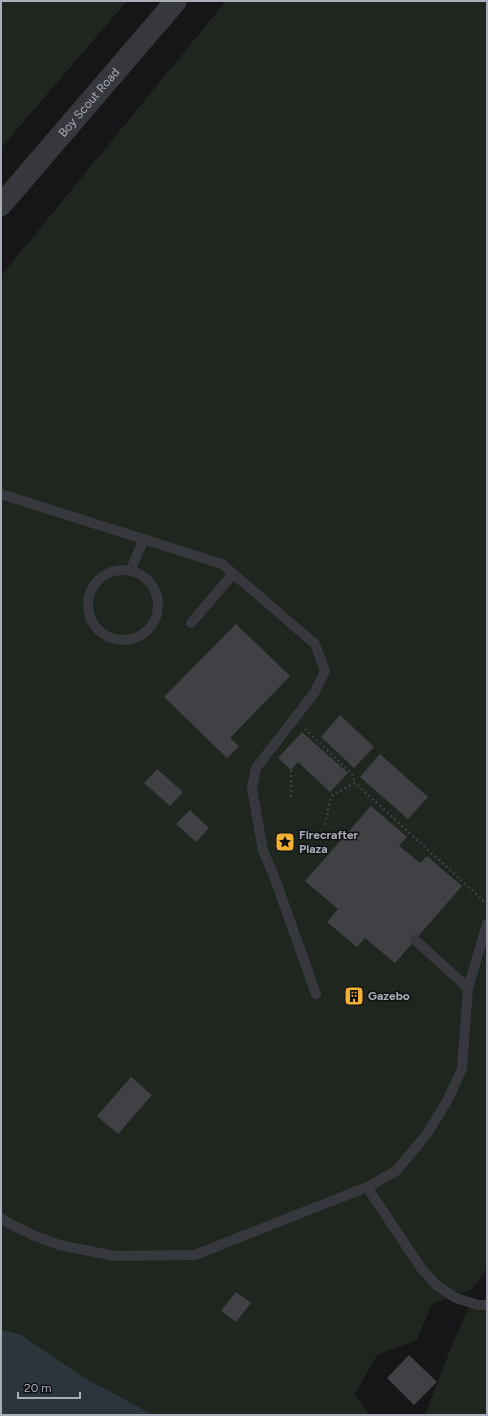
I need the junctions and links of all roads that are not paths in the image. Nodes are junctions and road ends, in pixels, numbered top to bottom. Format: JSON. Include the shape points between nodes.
{"nodes":[{"id":1,"x":176,"y":1,"type":"edge"},
{"id":2,"x":1,"y":205,"type":"edge"},
{"id":3,"x":1,"y":494,"type":"edge"},
{"id":4,"x":144,"y":539,"type":"junction"},
{"id":5,"x":130,"y":571,"type":"junction"},
{"id":6,"x":233,"y":574,"type":"junction"},
{"id":7,"x":191,"y":623,"type":"dead end"},
{"id":8,"x":487,"y":924,"type":"edge"},
{"id":9,"x":415,"y":940,"type":"dead end"},
{"id":10,"x":468,"y":988,"type":"junction"},
{"id":11,"x":316,"y":994,"type":"dead end"},
{"id":12,"x":367,"y":1187,"type":"junction"},
{"id":13,"x":1,"y":1218,"type":"edge"},
{"id":14,"x":487,"y":1305,"type":"edge"}],
"edges":[{"from":1,"to":2,"type":"street","name":"Boy Scout Road"},
{"from":3,"to":4,"type":"lane"},
{"from":4,"to":5,"type":"lane"},
{"from":4,"to":6,"type":"lane","via":[[222,564]]},
{"from":5,"to":5,"type":"lane","via":[[118,570],[97,581],[88,603],[89,615],[94,626],[102,634],[114,639],[135,638],[145,633],[157,614],[158,603],[149,582]]},
{"from":6,"to":7,"type":"lane"},
{"from":6,"to":11,"type":"lane","via":[[315,644],[326,671],[315,692],[256,768],[252,788],[263,851]]},
{"from":8,"to":10,"type":"lane"},
{"from":9,"to":10,"type":"lane"},
{"from":10,"to":12,"type":"lane","via":[[462,1069],[447,1101],[427,1134],[396,1172]]},
{"from":12,"to":13,"type":"lane","via":[[195,1256],[108,1255],[59,1245]]},
{"from":12,"to":14,"type":"lane","via":[[421,1268],[436,1285],[456,1298]]}]}
